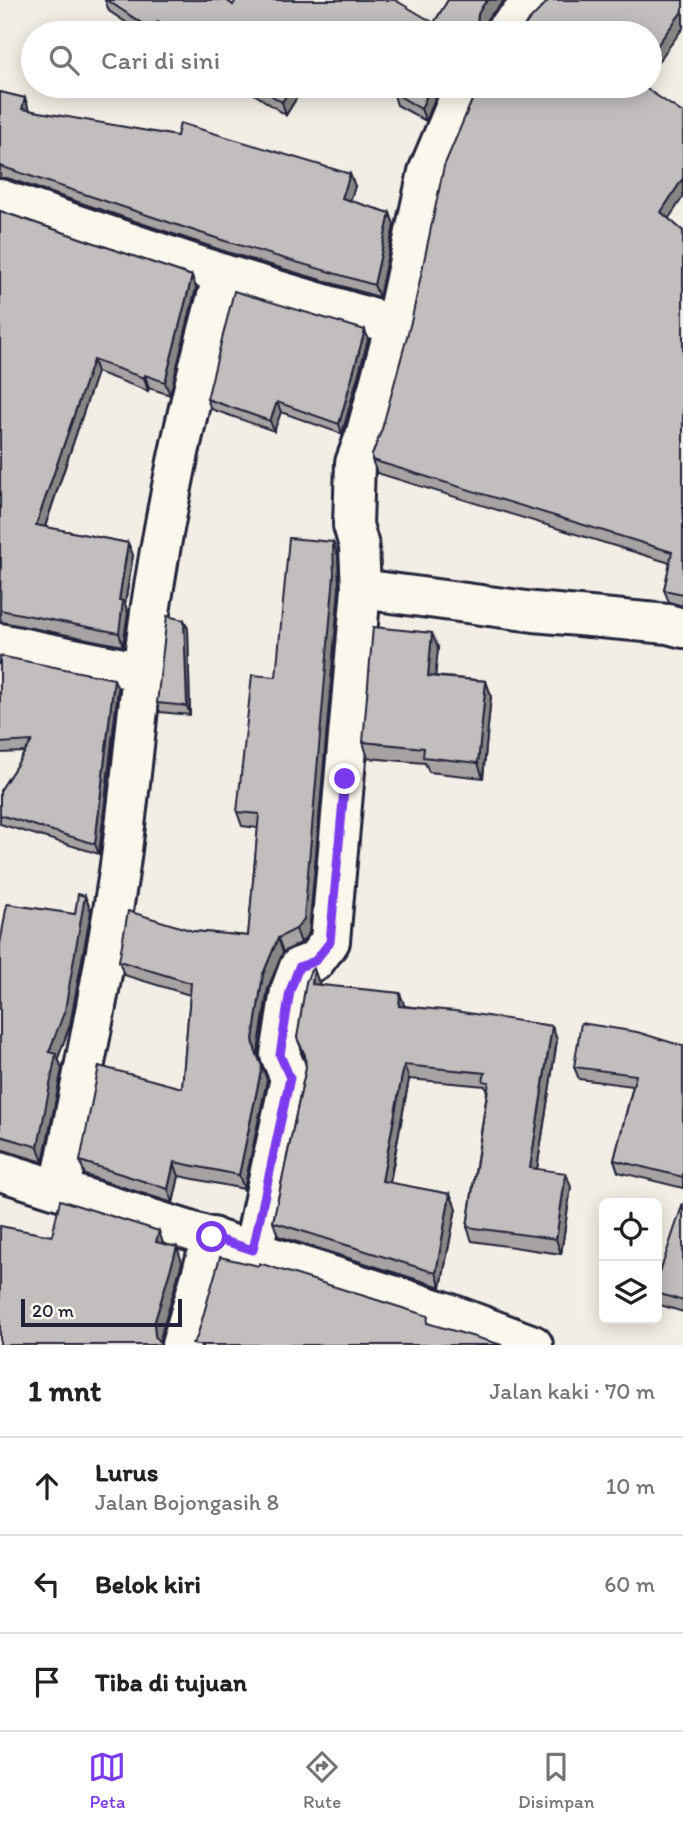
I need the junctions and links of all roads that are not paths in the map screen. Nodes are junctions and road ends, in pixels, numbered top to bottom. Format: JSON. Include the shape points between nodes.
{"nodes":[{"id":1,"x":536,"y":0,"type":"edge"},
{"id":2,"x":515,"y":21,"type":"edge"},
{"id":3,"x":459,"y":98,"type":"edge"},
{"id":4,"x":0,"y":199,"type":"edge"},
{"id":5,"x":223,"y":274,"type":"junction"},
{"id":6,"x":395,"y":325,"type":"junction"},
{"id":7,"x":361,"y":589,"type":"junction"},
{"id":8,"x":683,"y":628,"type":"edge"},
{"id":9,"x":0,"y":643,"type":"edge"},
{"id":10,"x":143,"y":672,"type":"junction"},
{"id":11,"x":0,"y":1171,"type":"edge"},
{"id":12,"x":60,"y":1188,"type":"junction"},
{"id":13,"x":212,"y":1237,"type":"junction"},
{"id":14,"x":253,"y":1250,"type":"junction"},
{"id":15,"x":181,"y":1345,"type":"edge"},
{"id":16,"x":533,"y":1345,"type":"edge"}],
"edges":[{"from":1,"to":2,"type":"street"},
{"from":3,"to":6,"type":"street","via":[[428,173]]},
{"from":4,"to":5,"type":"street"},
{"from":5,"to":6,"type":"street"},
{"from":5,"to":10,"type":"street","via":[[171,483]]},
{"from":6,"to":7,"type":"street","via":[[355,463],[353,525]]},
{"from":7,"to":8,"type":"street"},
{"from":7,"to":14,"type":"street","via":[[330,942],[315,961],[299,967],[290,991],[280,1055],[290,1078]]},
{"from":9,"to":10,"type":"street"},
{"from":10,"to":12,"type":"street","via":[[117,884]]},
{"from":11,"to":12,"type":"street"},
{"from":12,"to":13,"type":"street"},
{"from":13,"to":14,"type":"street"},
{"from":13,"to":15,"type":"street"},
{"from":14,"to":16,"type":"street"}]}
